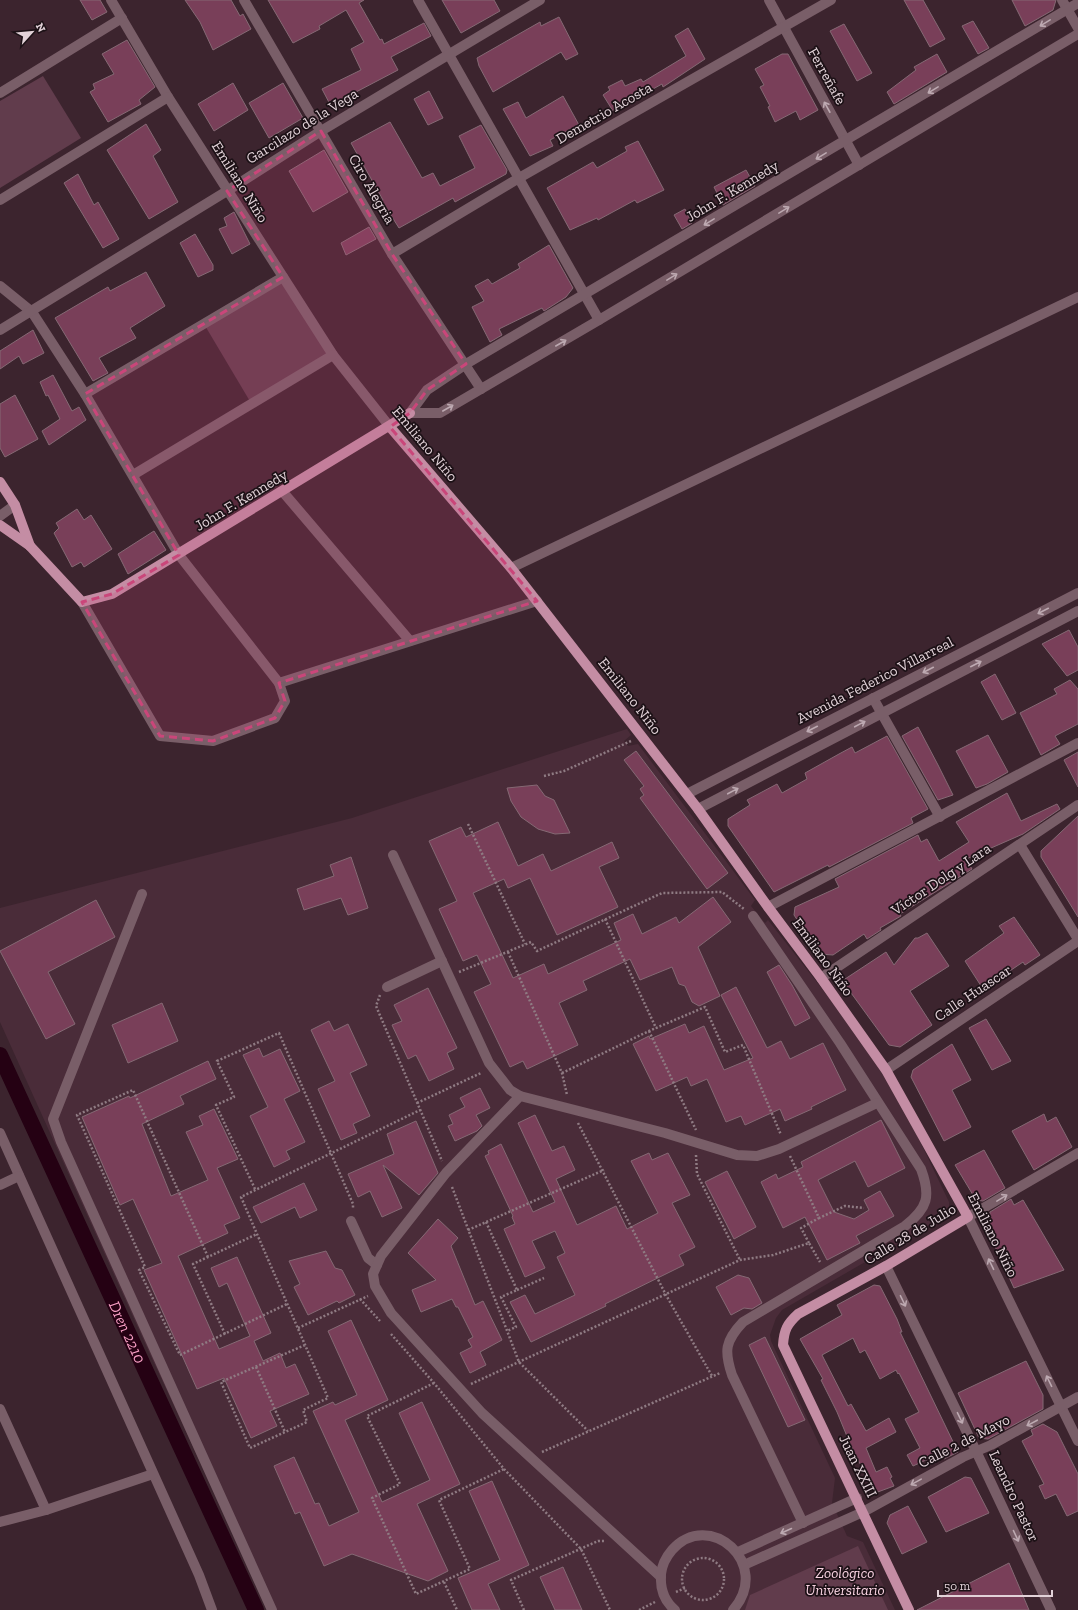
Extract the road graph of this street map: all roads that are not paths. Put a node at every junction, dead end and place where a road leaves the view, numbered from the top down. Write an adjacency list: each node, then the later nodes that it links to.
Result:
1 (111, 0): 10 (street, Emiliano Niño)
2 (244, 0): 17 (street, Ciro Alegria)
3 (418, 0): 14 (street)
4 (540, 0): 14 (street, Garcilazo de la Vega)
5 (769, 0): 11 (street, Ferreñafe)
6 (831, 0): 11 (street, Demetrio Acosta)
7 (1062, 0): 9 (street)
8 (1078, 3): 9 (street, John F. Kennedy)
9 (1068, 10): 12 (street); 18 (street, John F. Kennedy, one-way to 18)
10 (122, 18): 15 (street); 16 (street, Emiliano Niño)
11 (783, 27): 18 (street, Ferreñafe, one-way to 11); 20 (street, Demetrio Acosta)
12 (1078, 28)
13 (1078, 34): 19 (street)
14 (449, 54): 17 (street, Garcilazo de la Vega); 20 (street)
15 (0, 93)
16 (168, 97): 21 (street, Emiliano Niño); 22 (street)
17 (321, 131): 21 (street, Garcilazo de la Vega); 23 (street, Ciro Alegria)
18 (846, 141): 19 (street, Ferreñafe); 26 (street, John F. Kennedy, one-way to 26)
19 (859, 165): 29 (street, one-way to 19)
20 (519, 178): 23 (street, Demetrio Acosta); 26 (street)
21 (227, 191): 24 (street, Emiliano Niño); 28 (street, Garcilazo de la Vega)
22 (0, 200)
23 (392, 254): 32 (street, Ciro Alegria)
24 (283, 277): 31 (street, Emiliano Niño); 34 (street)
25 (0, 286): 28 (street)
26 (585, 295): 29 (street); 32 (street, John F. Kennedy)
27 (1078, 297): 45 (street)
28 (32, 312): 30 (street, Garcilazo de la Vega); 34 (street)
29 (599, 320): 33 (street, one-way to 29)
30 (0, 330)
31 (333, 355): 36 (street, Emiliano Niño); 37 (street)
32 (466, 364): 33 (street, Ciro Alegria); 35 (street, John F. Kennedy)
33 (481, 389): 35 (street, one-way to 33)
34 (85, 394): 37 (street)
35 (410, 413): 36 (main road, John F. Kennedy)
36 (390, 427): 39 (main road, John F. Kennedy); 45 (main road, Emiliano Niño)
37 (133, 475): 44 (street)
38 (0, 482): 40 (main road)
39 (283, 492): 44 (main road, John F. Kennedy); 50 (street)
40 (15, 505): 41 (street); 43 (main road)
41 (0, 516)
42 (0, 525): 43 (main road)
43 (30, 546): 48 (main road)
44 (179, 555): 48 (main road, John F. Kennedy); 51 (street)
45 (511, 568): 47 (main road, Emiliano Niño)
46 (1078, 593): 52 (street, Avenida Federico Villarreal, one-way to 52)
47 (537, 601): 50 (street); 55 (main road, Emiliano Niño)
48 (82, 602): 51 (street)
49 (1078, 611): 53 (street, one-way to 49)
50 (410, 641): 51 (street)
51 (279, 683)
52 (873, 698): 53 (street); 55 (street, Avenida Federico Villarreal, one-way to 55)
53 (882, 713): 57 (street, one-way to 53); 58 (street)
54 (1078, 743): 58 (street)
55 (687, 794): 57 (main road, Emiliano Niño)
56 (1078, 805): 59 (street, Víctor Dolg y Lara)
57 (698, 809): 62 (main road, Emiliano Niño)
58 (940, 817): 62 (street)
59 (1020, 844): 64 (street); 66 (street, Víctor Dolg y Lara)
60 (394, 855): 65 (street)
61 (142, 894): 96 (street)
62 (768, 907): 66 (main road, Emiliano Niño)
63 (753, 916): 70 (street)
64 (1078, 940): 68 (street, Calle Huascar)
65 (442, 961): 67 (street); 69 (street)
66 (822, 978): 68 (main road, Emiliano Niño)
67 (387, 987)
68 (886, 1070): 75 (main road, Emiliano Niño)
69 (520, 1096): 70 (street); 77 (street)
70 (877, 1103): 91 (street)
71 (0, 1133): 73 (street)
72 (1078, 1153): 75 (street, Calle 28 de Julio, one-way to 72)
73 (19, 1176): 74 (street); 86 (street)
74 (0, 1185)
75 (968, 1217): 78 (main road, Calle 28 de Julio); 81 (street, Emiliano Niño, one-way to 75)
76 (351, 1221): 77 (street)
77 (377, 1265): 94 (street)
78 (886, 1266): 79 (main road, Calle 28 de Julio); 85 (street, Leandro Pastor, one-way to 85)
79 (784, 1334): 87 (main road, Juan XXIII)
80 (1078, 1397): 81 (street, Calle 2 de Mayo)
81 (1061, 1406): 84 (street, Emiliano Niño); 85 (street, Calle 2 de Mayo, one-way to 85)
82 (0, 1409): 83 (street)
83 (3, 1424): 88 (street)
84 (1078, 1441)
85 (976, 1451): 89 (street, Calle 2 de Mayo, one-way to 89); 100 (street, Leandro Pastor, one-way to 100)
86 (153, 1474): 88 (street); 95 (street)
87 (857, 1498): 89 (main road, Juan XXIII); 91 (street)
88 (46, 1510): 90 (street)
89 (863, 1512): 93 (street, Calle 2 de Mayo); 99 (main road, Juan XXIII)
90 (0, 1522)
91 (803, 1523): 92 (street, one-way to 92)
92 (738, 1552): 93 (street); 94 (street)
93 (744, 1565): 98 (street)
94 (661, 1577): 97 (street)
95 (212, 1610)
96 (272, 1610)
97 (675, 1610)
98 (733, 1610)
99 (909, 1610)
100 (1051, 1610)

